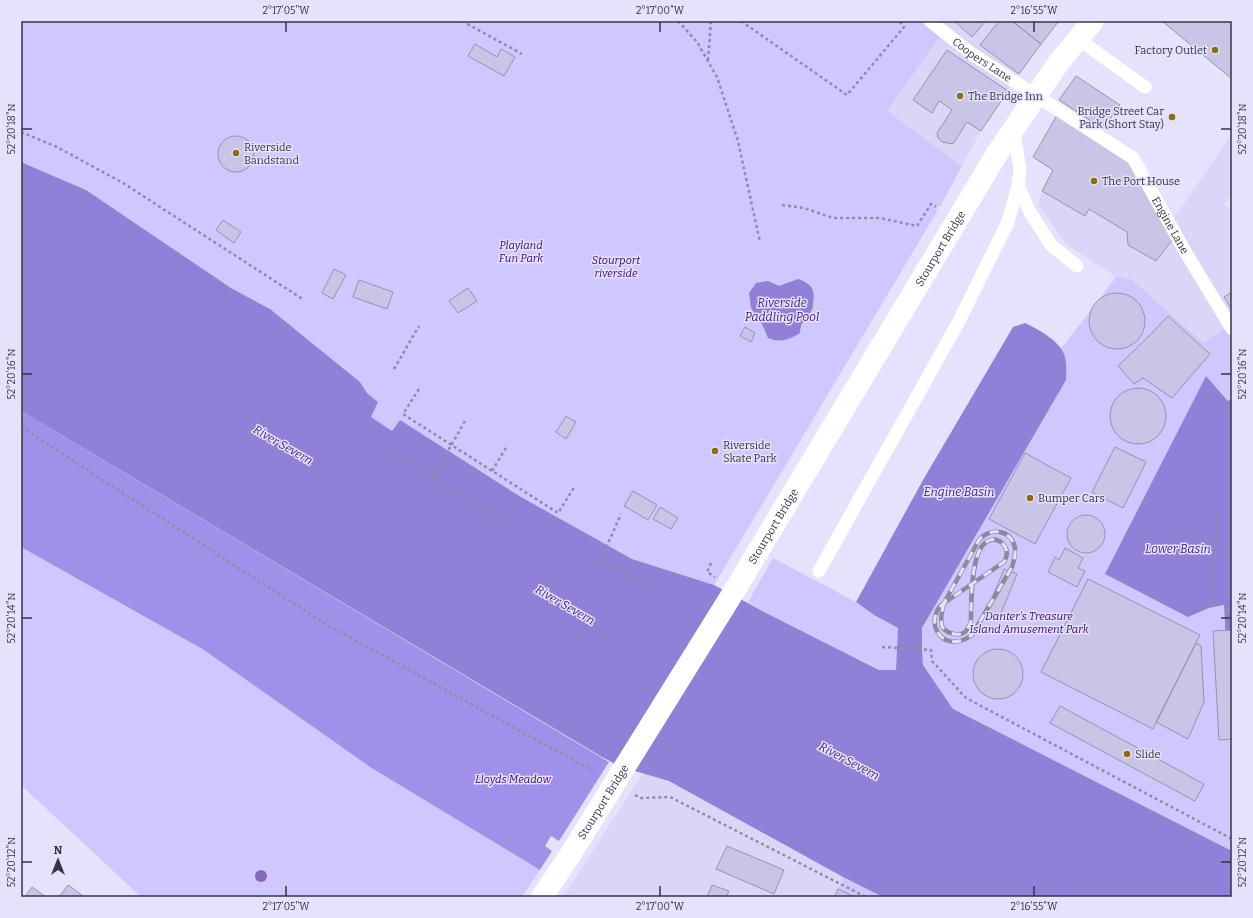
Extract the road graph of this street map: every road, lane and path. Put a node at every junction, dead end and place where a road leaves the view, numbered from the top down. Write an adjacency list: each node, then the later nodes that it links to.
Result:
1 (462, 21): 9 (path)
2 (678, 21): 10 (path)
3 (711, 21): 10 (path)
4 (740, 21): 5 (path)
5 (900, 21)
6 (930, 21): 12 (lane, Coopers Lane)
7 (1093, 21): 8 (main road, Stourport Bridge)
8 (1078, 39): 11 (lane); 12 (main road, Stourport Bridge)
9 (522, 54)
10 (708, 61): 18 (path)
11 (1145, 87)
12 (1035, 96): 13 (main road, Stourport Bridge); 22 (lane, Engine Lane)
13 (1013, 128): 15 (lane); 47 (main road, Stourport Bridge)
14 (21, 132): 20 (path)
15 (1018, 186): 19 (lane); 39 (lane)
16 (782, 205): 17 (path)
17 (930, 206)
18 (760, 242)
19 (1077, 266)
20 (304, 300)
21 (419, 326): 23 (path)
22 (1232, 329)
23 (394, 369)
24 (419, 388): 27 (path)
25 (466, 419): 27 (path)
26 (21, 427): 44 (path)
27 (452, 445): 30 (path); 31 (path)
28 (507, 446): 30 (path)
29 (395, 453): 31 (path)
30 (492, 471): 32 (path)
31 (434, 476): 35 (path)
32 (575, 486)
33 (621, 514): 37 (path)
34 (1218, 516): 42 (path)
35 (513, 526)
36 (584, 558): 37 (path)
37 (599, 564): 41 (path)
38 (711, 564): 40 (path)
39 (820, 571)
40 (707, 572)
41 (650, 583)
42 (1209, 608)
43 (882, 647): 46 (path)
44 (600, 774)
45 (634, 794): 48 (path)
46 (1232, 839)
47 (542, 897)
48 (866, 897)

